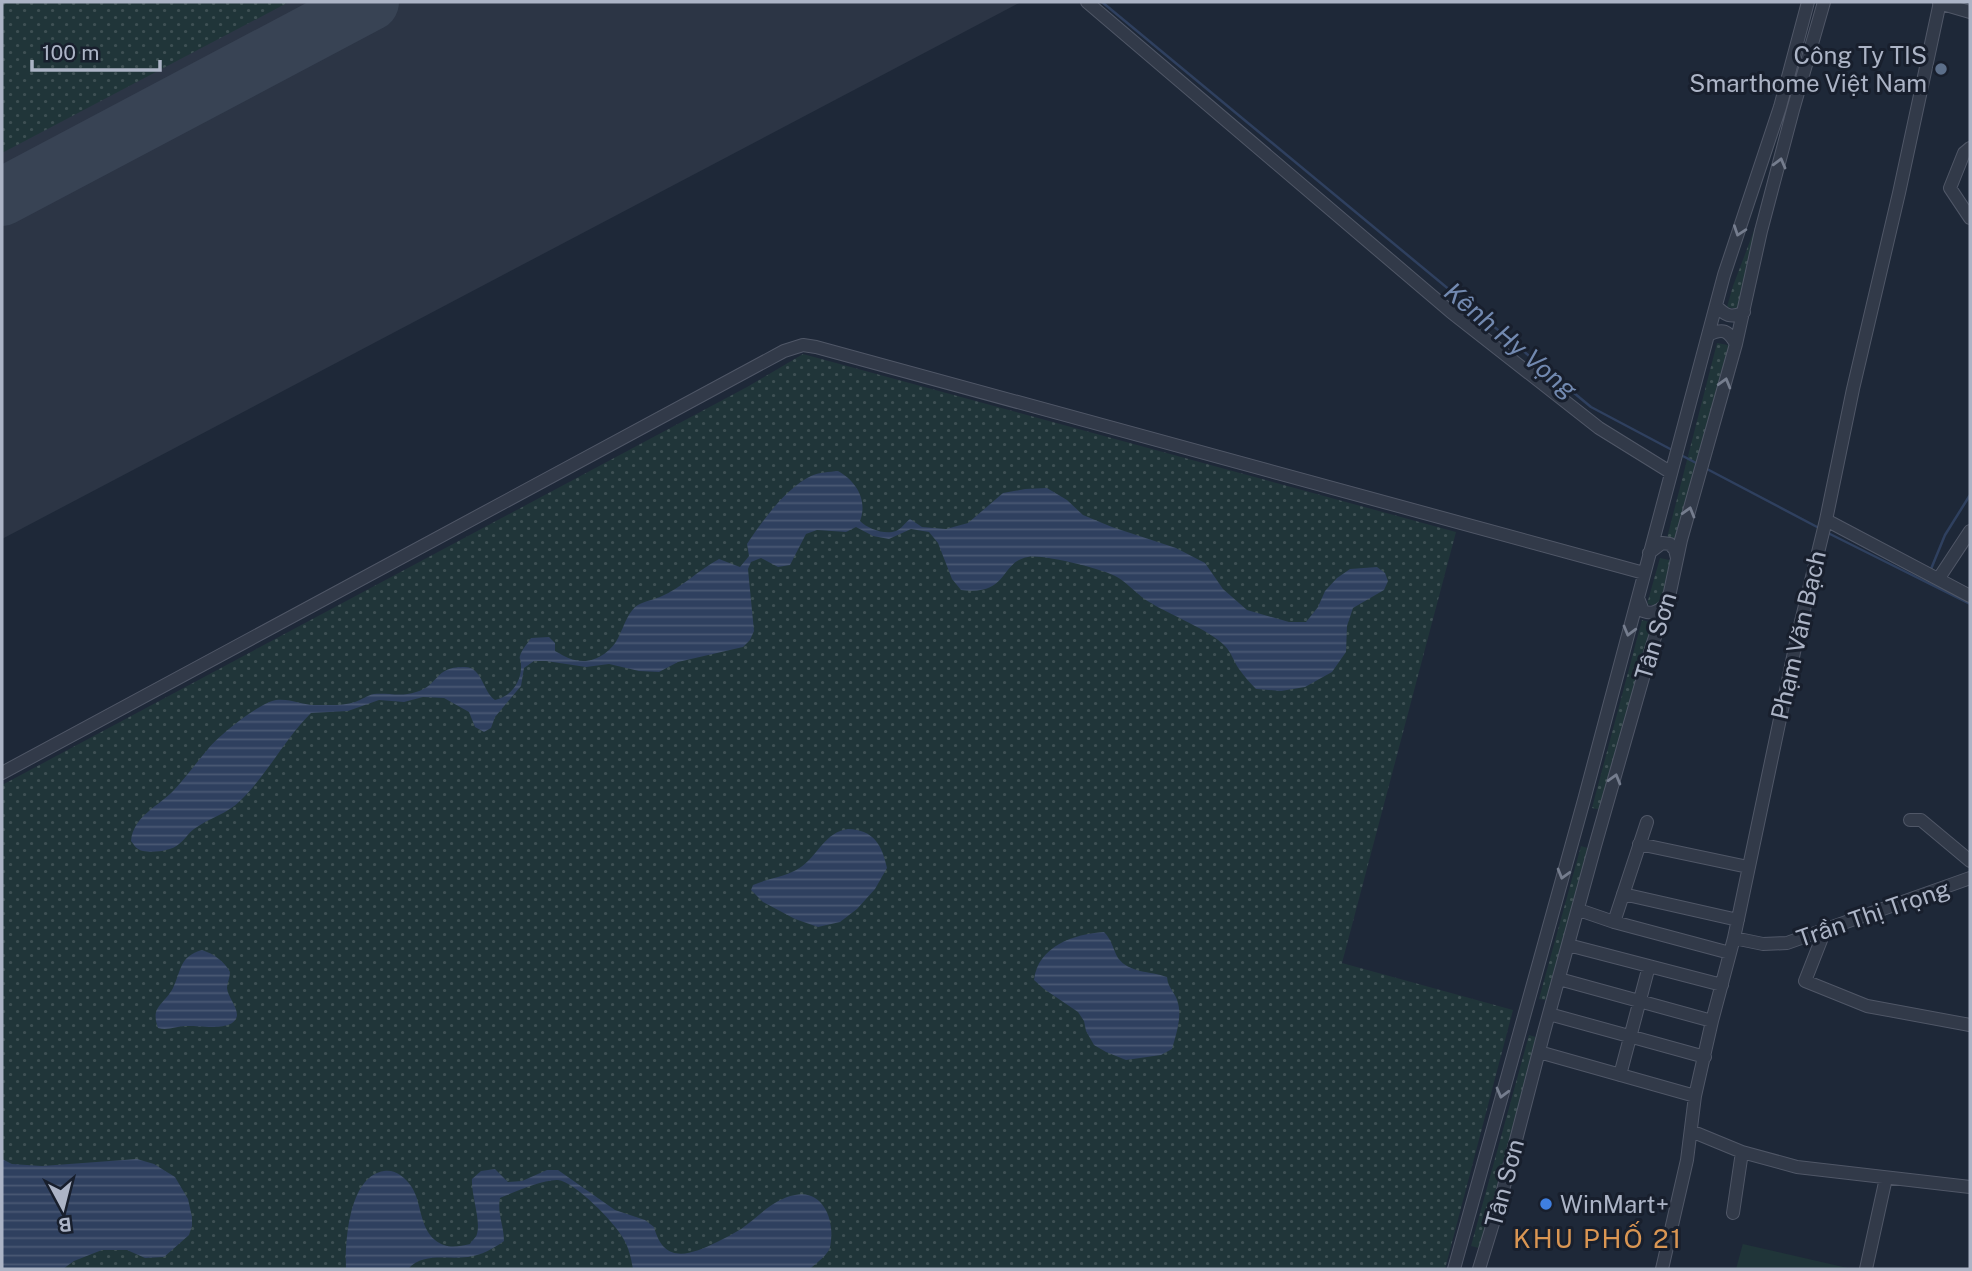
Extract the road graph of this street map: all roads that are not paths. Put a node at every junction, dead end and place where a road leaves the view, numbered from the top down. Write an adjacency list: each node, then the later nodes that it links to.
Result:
1 (1087, 2): 14 (street)
2 (1808, 2): 6 (street, Tân Sơn)
3 (1824, 2): 6 (street, Tân Sơn)
4 (1939, 2): 5 (street); 15 (street, Phạm Văn Bạch)
5 (1970, 12)
6 (1793, 85): 7 (street, Tân Sơn)
7 (1787, 109): 10 (street, Tân Sơn, one-way to 10); 11 (street, Tân Sơn, one-way to 7)
8 (1970, 148): 9 (street)
9 (1970, 218)
10 (1716, 306): 11 (street); 12 (street, Tân Sơn)
11 (1744, 312): 13 (street, Tân Sơn)
12 (1708, 335): 13 (street); 14 (street, Tân Sơn)
13 (1736, 344): 18 (street, Tân Sơn, one-way to 13)
14 (1671, 471): 17 (street, Tân Sơn)
15 (1826, 520): 20 (street); 33 (street, Phạm Văn Bạch)
16 (1970, 531): 20 (street)
17 (1649, 553): 18 (street); 19 (street, Tân Sơn)
18 (1677, 558): 23 (street, Tân Sơn)
19 (1644, 573): 22 (street, Tân Sơn); 24 (street)
20 (1936, 576): 21 (street)
21 (1970, 596)
22 (1637, 597): 23 (street); 25 (street, Tân Sơn, one-way to 25)
23 (1663, 607): 26 (street, Tân Sơn, one-way to 23)
24 (2, 773)
25 (1584, 800): 26 (street); 29 (street, Tân Sơn)
26 (1605, 813): 31 (street, Tân Sơn)
27 (1910, 820): 32 (street)
28 (1647, 822): 30 (street)
29 (1573, 838): 31 (street); 46 (street, Tân Sơn, one-way to 46)
30 (1639, 844): 33 (street); 35 (street)
31 (1595, 846): 36 (street, Tân Sơn)
32 (1970, 861)
33 (1748, 867): 37 (street, Phạm Văn Bạch)
34 (1970, 878): 39 (street, Trần Thị Trọng)
35 (1623, 894): 37 (street); 38 (street)
36 (1579, 910): 38 (street); 41 (street, Tân Sơn)
37 (1738, 920): 40 (street, Phạm Văn Bạch)
38 (1614, 922): 42 (street)
39 (1825, 930): 40 (street, Trần Thị Trọng); 52 (street)
40 (1734, 938): 42 (street, Phạm Văn Bạch)
41 (1568, 945): 43 (street); 44 (street, Tân Sơn)
42 (1730, 953): 45 (street, Phạm Văn Bạch)
43 (1649, 966): 45 (street); 48 (street)
44 (1559, 979): 47 (street, Tân Sơn); 48 (street)
45 (1722, 985): 50 (street, Phạm Văn Bạch)
46 (1529, 993): 47 (street); 51 (street, Tân Sơn)
47 (1552, 999): 49 (street, Tân Sơn)
48 (1640, 1002): 50 (street); 54 (street)
49 (1549, 1014): 53 (street, Tân Sơn); 54 (street)
50 (1712, 1021): 56 (street, Phạm Văn Bạch)
51 (1521, 1025): 53 (street); 64 (street, Tân Sơn, one-way to 64)
52 (1970, 1025)
53 (1544, 1032): 55 (street, Tân Sơn)
54 (1631, 1037): 56 (street); 57 (street)
55 (1539, 1052): 57 (street); 65 (street, Tân Sơn)
56 (1705, 1057): 58 (street, Phạm Văn Bạch)
57 (1620, 1075): 58 (street)
58 (1695, 1096): 59 (street, Phạm Văn Bạch)
59 (1691, 1131): 60 (street); 68 (street, Phạm Văn Bạch)
60 (1742, 1152): 61 (street); 63 (street)
61 (1886, 1178): 62 (street); 69 (street)
62 (1970, 1186)
63 (1733, 1213)
64 (1461, 1243): 65 (street); 66 (street, Tân Sơn)
65 (1486, 1248): 67 (street, Tân Sơn)
66 (1454, 1269)
67 (1479, 1269)
68 (1662, 1269)
69 (1866, 1269)

